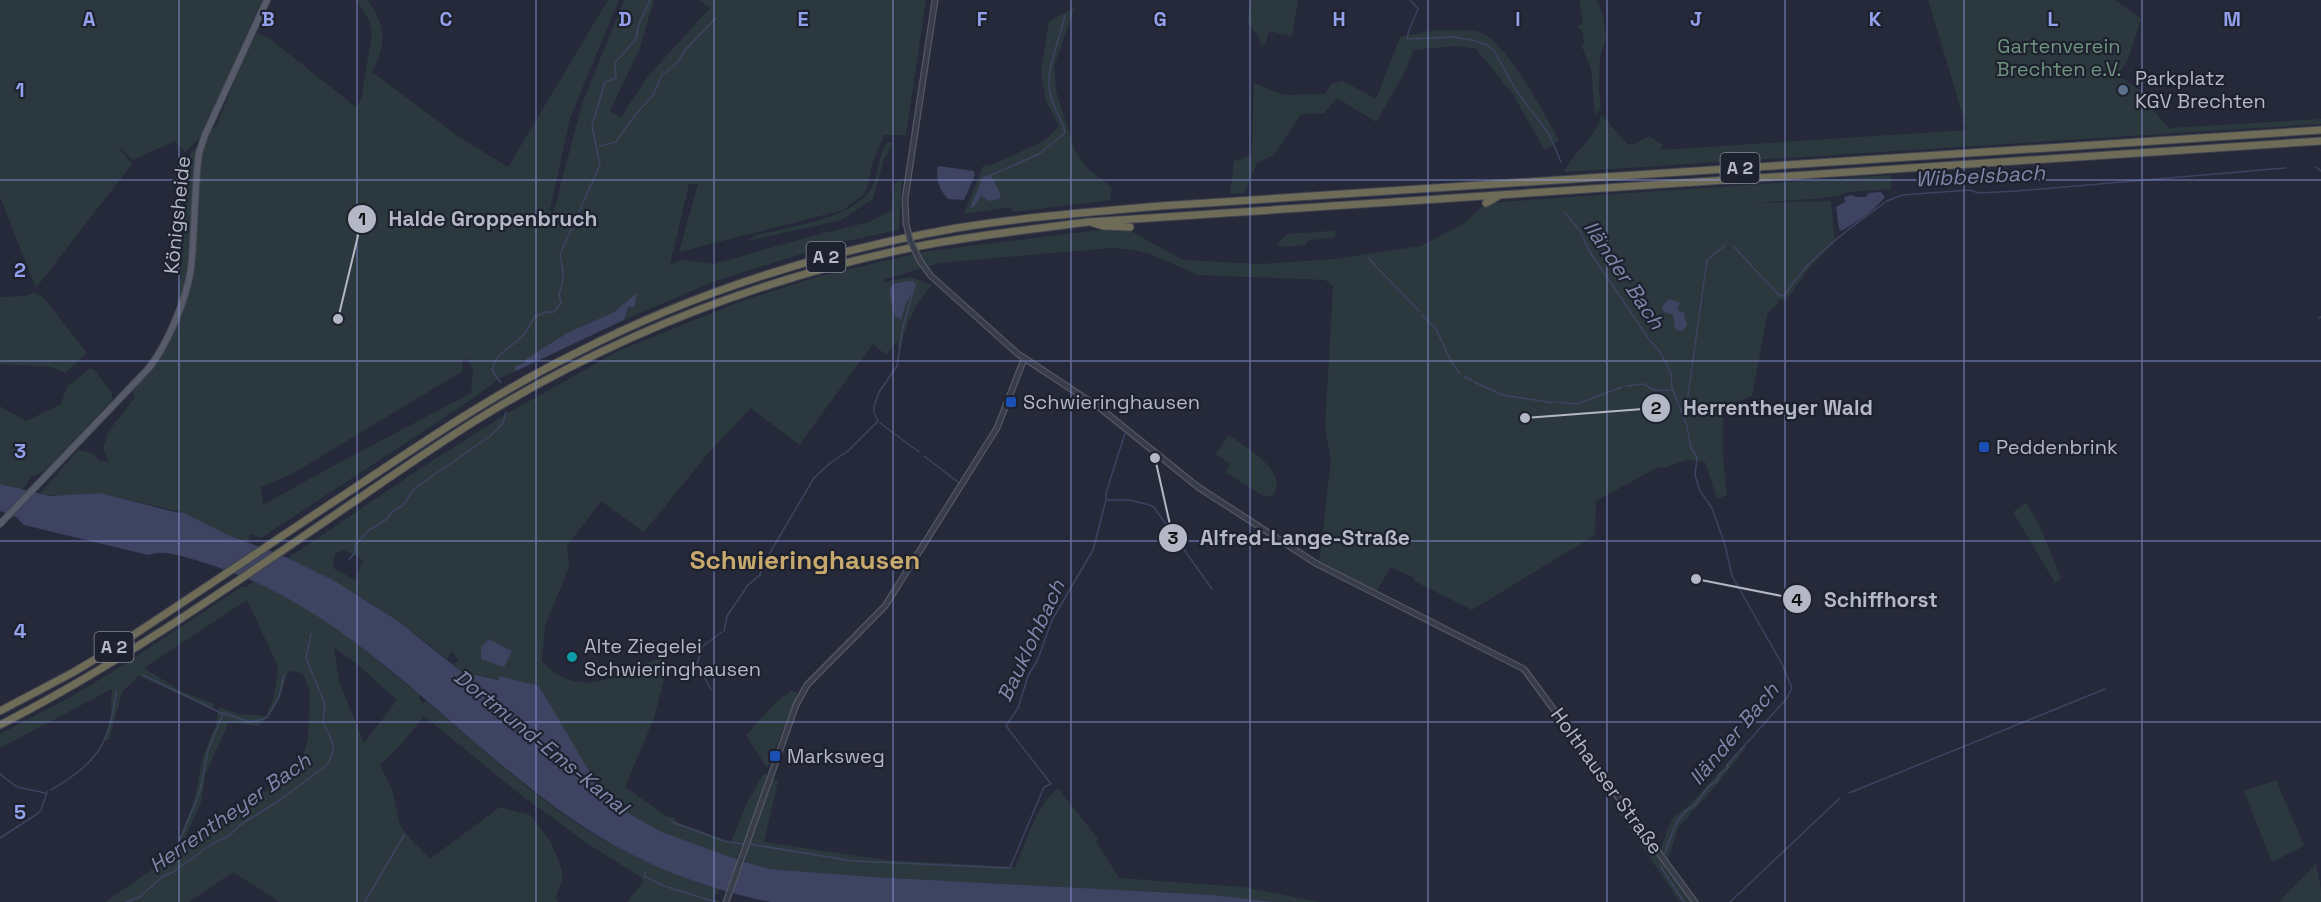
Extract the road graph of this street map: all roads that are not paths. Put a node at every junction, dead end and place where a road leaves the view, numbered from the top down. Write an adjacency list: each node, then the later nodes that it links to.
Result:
1 (267, 0): 10 (main road, Königsheide)
2 (935, 0): 9 (street, bridge)
3 (2321, 130): 11 (highway, A 2)
4 (2321, 141): 5 (highway, A 2)
5 (1504, 194): 6 (highway); 7 (highway, A 2)
6 (1486, 202)
7 (1088, 222): 8 (highway); 12 (highway, A 2)
8 (1130, 227)
9 (1024, 359): 13 (street); 14 (street, Holthauser Straße)
10 (0, 524)
11 (0, 711)
12 (0, 725)
13 (727, 899)
14 (1695, 902)

